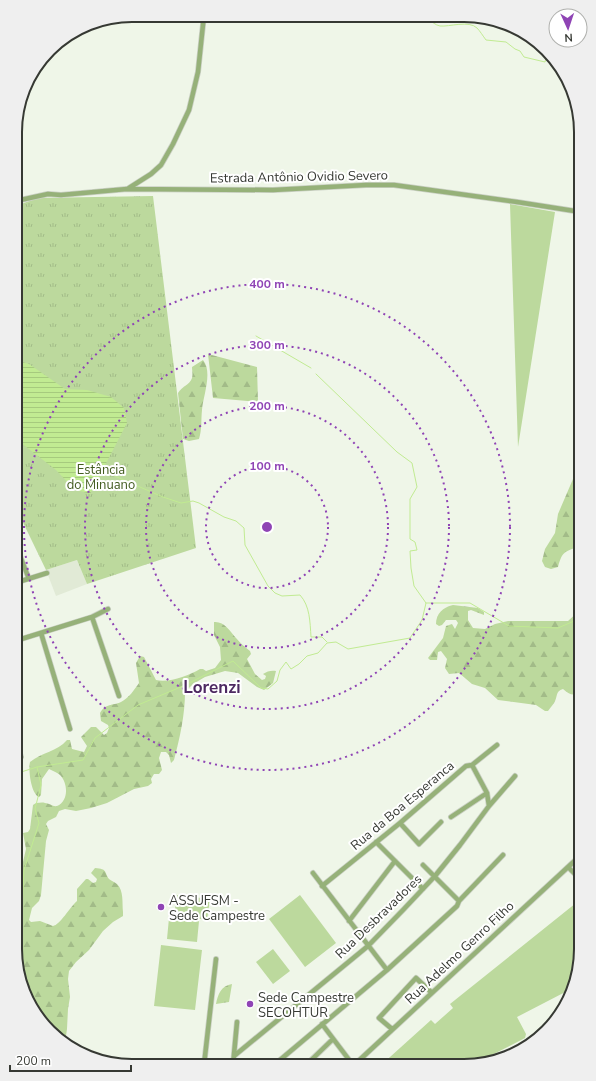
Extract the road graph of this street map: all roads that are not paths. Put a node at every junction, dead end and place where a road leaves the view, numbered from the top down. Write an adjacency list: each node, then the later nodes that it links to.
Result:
1 (203, 22): 2 (street)
2 (127, 189): 3 (street, Estrada Antônio Ovidio Severo); 4 (street, Estrada Antônio Ovidio Severo)
3 (22, 200)
4 (574, 211)
5 (22, 560): 7 (street)
6 (47, 573): 7 (street)
7 (29, 579): 8 (street)
8 (22, 581)
9 (108, 609): 10 (street)
10 (92, 617): 11 (street); 13 (street)
11 (41, 633): 12 (street); 14 (street)
12 (22, 639)
13 (119, 696)
14 (70, 729)
15 (497, 745): 16 (street, Rua da Boa Esperanca)
16 (472, 765): 18 (street); 22 (street, Rua da Boa Esperanca)
17 (515, 776): 19 (street, Rua Desbravadores)
18 (486, 793): 19 (street); 20 (street)
19 (489, 806): 31 (street, Rua Desbravadores)
20 (451, 817)
21 (441, 822): 22 (street)
22 (400, 823): 23 (street, Rua da Boa Esperanca)
23 (376, 842): 25 (street); 32 (street, Rua da Boa Esperanca)
24 (503, 855): 34 (street)
25 (395, 861): 33 (street); 35 (street)
26 (574, 861): 28 (street, Rua Adelmo Genro Filho)
27 (423, 865): 31 (street)
28 (568, 867): 30 (street); 39 (street, Rua Adelmo Genro Filho)
29 (313, 873): 32 (street)
30 (574, 873)
31 (435, 876): 33 (street, Rua Desbravadores); 34 (street)
32 (322, 886): 35 (street)
33 (423, 889): 36 (street, Rua Desbravadores)
34 (459, 902): 38 (street)
35 (349, 921): 36 (street)
36 (368, 946): 38 (street); 44 (street, Rua Desbravadores)
37 (216, 959): 45 (street)
38 (386, 970): 41 (street)
39 (431, 992): 42 (street, Rua Adelmo Genro Filho); 42 (street)
40 (237, 1022): 44 (street)
41 (322, 1024): 43 (street); 46 (street)
42 (392, 1029): 49 (street, Rua Adelmo Genro Filho)
43 (333, 1039): 47 (street); 48 (street)
44 (234, 1056)
45 (205, 1059)
46 (281, 1059)
47 (312, 1059)
48 (348, 1059)
49 (360, 1059)

